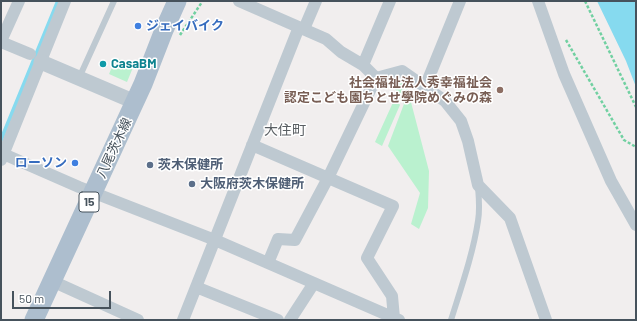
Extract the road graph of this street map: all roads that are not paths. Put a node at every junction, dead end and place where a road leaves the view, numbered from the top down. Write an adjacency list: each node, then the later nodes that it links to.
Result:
1 (19, 1): 12 (street)
2 (65, 1): 13 (street)
3 (114, 1): 15 (lane)
4 (177, 1): 17 (main road, 八尾茨木線 / 15)
5 (190, 1): 17 (main road, 八尾茨木線 / 15)
6 (239, 1): 11 (street)
7 (316, 1): 11 (street)
8 (390, 1): 14 (street)
9 (460, 1): 18 (street)
10 (538, 1): 25 (street)
11 (302, 28): 14 (street); 20 (street)
12 (1, 42): 13 (street)
13 (36, 58): 15 (street); 21 (street)
14 (363, 65): 16 (street)
15 (79, 78): 19 (street)
16 (376, 78): 18 (street); 22 (street)
17 (143, 84): 19 (main road, 八尾茨木線 / 15)
18 (425, 87): 23 (street)
19 (135, 102): 24 (main road, 八尾茨木線 / 15)
20 (252, 145): 22 (street); 26 (street)
21 (2, 156): 24 (street)
22 (328, 178): 27 (street); 31 (street)
23 (478, 185): 37 (lane); 38 (street)
24 (93, 192): 26 (street); 28 (main road, 八尾茨木線 / 15)
25 (636, 224)
26 (215, 240): 27 (street); 30 (street)
27 (268, 263): 29 (street)
28 (52, 281): 32 (main road, 八尾茨木線 / 15); 33 (street)
29 (314, 283): 31 (street); 36 (street)
30 (196, 287): 34 (street); 35 (street)
31 (396, 319)
32 (34, 320)
33 (138, 320)
34 (183, 320)
35 (278, 320)
36 (290, 320)
37 (451, 320)
38 (546, 320)

